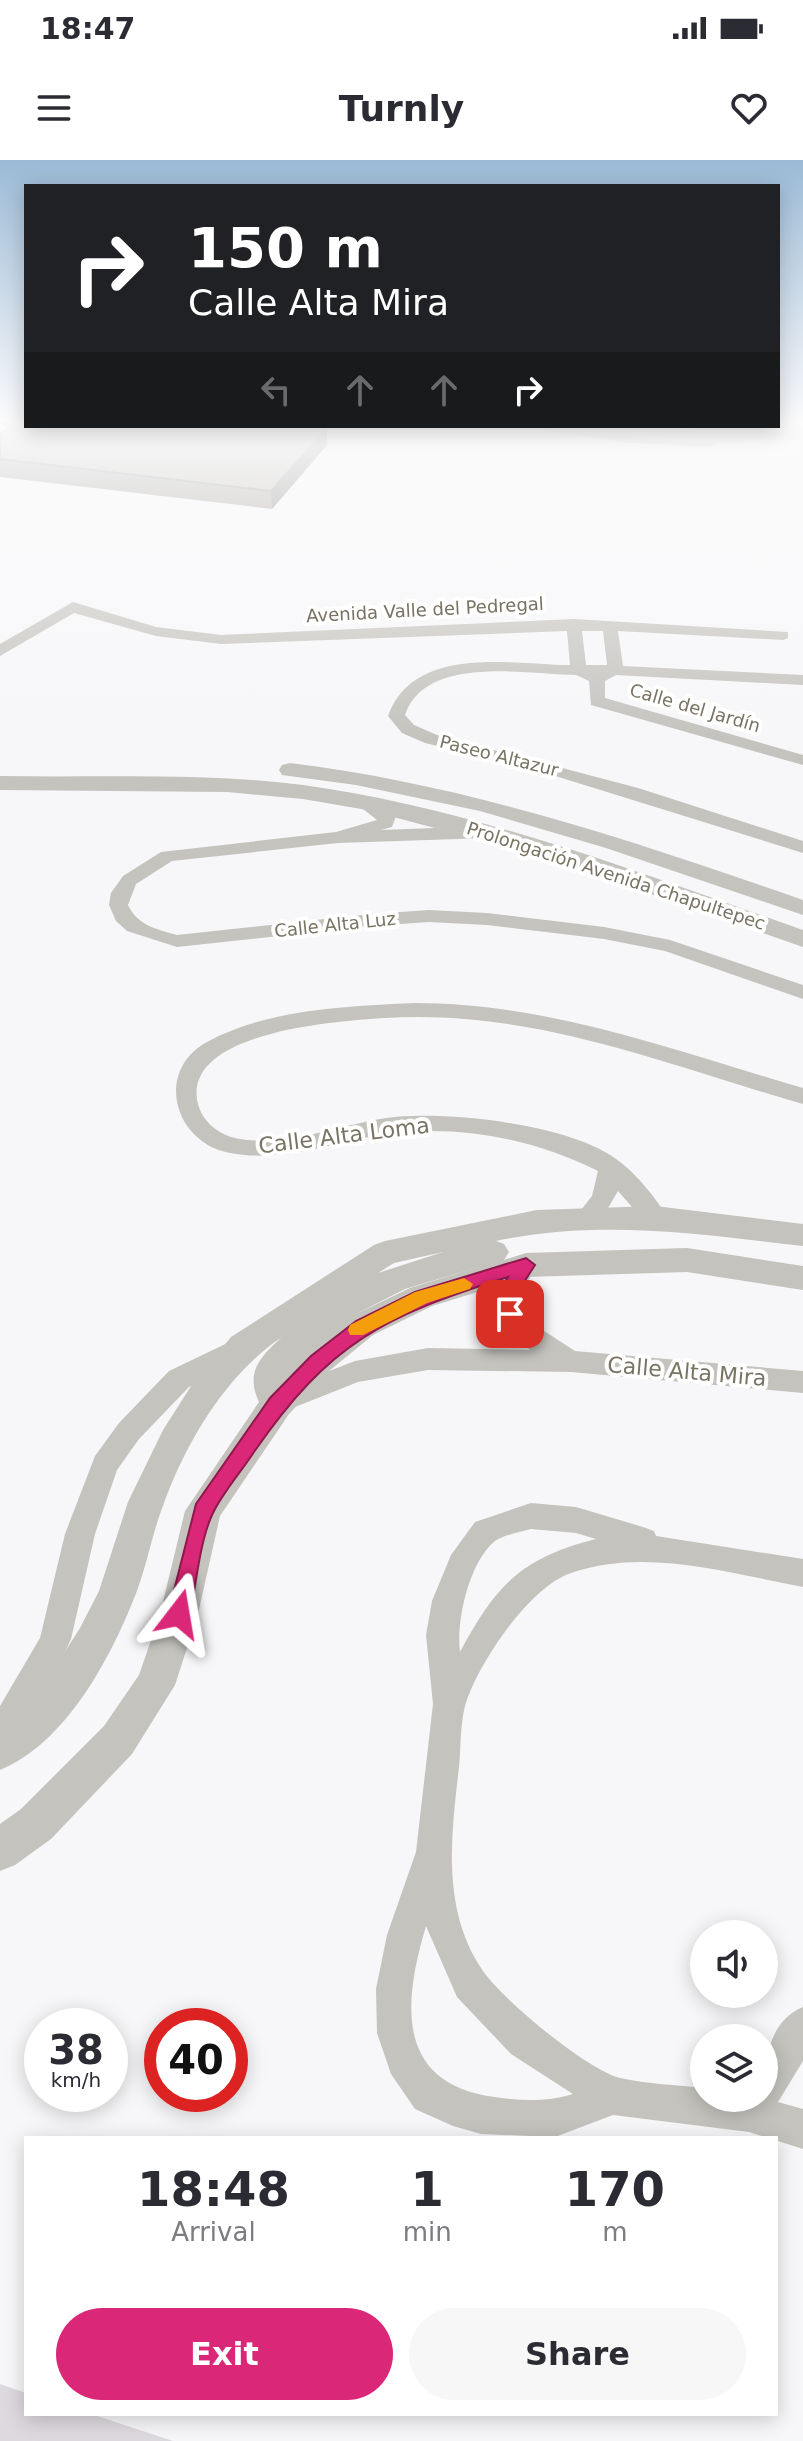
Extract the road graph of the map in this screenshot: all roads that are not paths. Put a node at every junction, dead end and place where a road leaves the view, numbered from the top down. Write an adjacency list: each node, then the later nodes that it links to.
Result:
1 (574, 624): 2 (street, Avenida Valle del Pedregal); 4 (street, Avenida Valle del Pedregal); 5 (street)
2 (610, 625): 3 (street, Avenida Valle del Pedregal); 6 (street)
3 (783, 635)
4 (0, 651)
5 (578, 669): 6 (street, Paseo Altazur); 7 (street, Calle del Jardín); 18 (street, Paseo Altazur)
6 (615, 669): 7 (street, Calle del Jardín); 8 (street, Paseo Altazur)
7 (597, 679): 9 (street, Calle del Jardín)
8 (803, 680)
9 (803, 760)
10 (0, 763): 15 (street, Prolongación Avenida Chapultepec)
11 (0, 774): 12 (street)
12 (150, 782): 13 (street, Prolongación Avenida Chapultepec); 14 (street, Prolongación Avenida Chapultepec)
13 (0, 783)
14 (362, 801): 16 (street, Prolongación Avenida Chapultepec); 17 (street, Calle Alta Luz)
15 (518, 816): 19 (street, Prolongación Avenida Chapultepec); 20 (street)
16 (489, 832): 17 (street, Calle Alta Luz); 21 (street, Prolongación Avenida Chapultepec)
17 (338, 837): 22 (street, Calle Alta Luz)
18 (803, 847)
19 (803, 908)
20 (803, 920)
21 (803, 939)
22 (803, 992)
23 (803, 1096): 24 (street, Calle Alta Loma)
24 (611, 1167): 25 (street, Calle Alta Loma); 26 (street)
25 (655, 1217): 26 (street); 27 (street); 33 (street)
26 (586, 1219): 30 (street)
27 (803, 1235)
28 (526, 1265): 29 (street); 31 (street, Calle Alta Mira); 33 (street)
29 (803, 1278)
30 (243, 1346): 37 (street); 38 (street)
31 (571, 1361): 32 (street, Calle Alta Mira); 33 (street, Calle Alta Mira)
32 (803, 1382)
33 (277, 1404): 40 (street)
34 (677, 1550): 35 (street); 36 (street); 36 (street)
35 (803, 1573)
36 (449, 1704): 39 (street)
37 (0, 1735)
38 (0, 1750)
39 (433, 1846): 43 (street); 43 (street)
40 (0, 1850)
41 (803, 2026): 42 (street)
42 (778, 2066)
43 (612, 2096): 44 (street)
44 (690, 2098)
45 (776, 2112): 46 (street)
46 (803, 2129)

